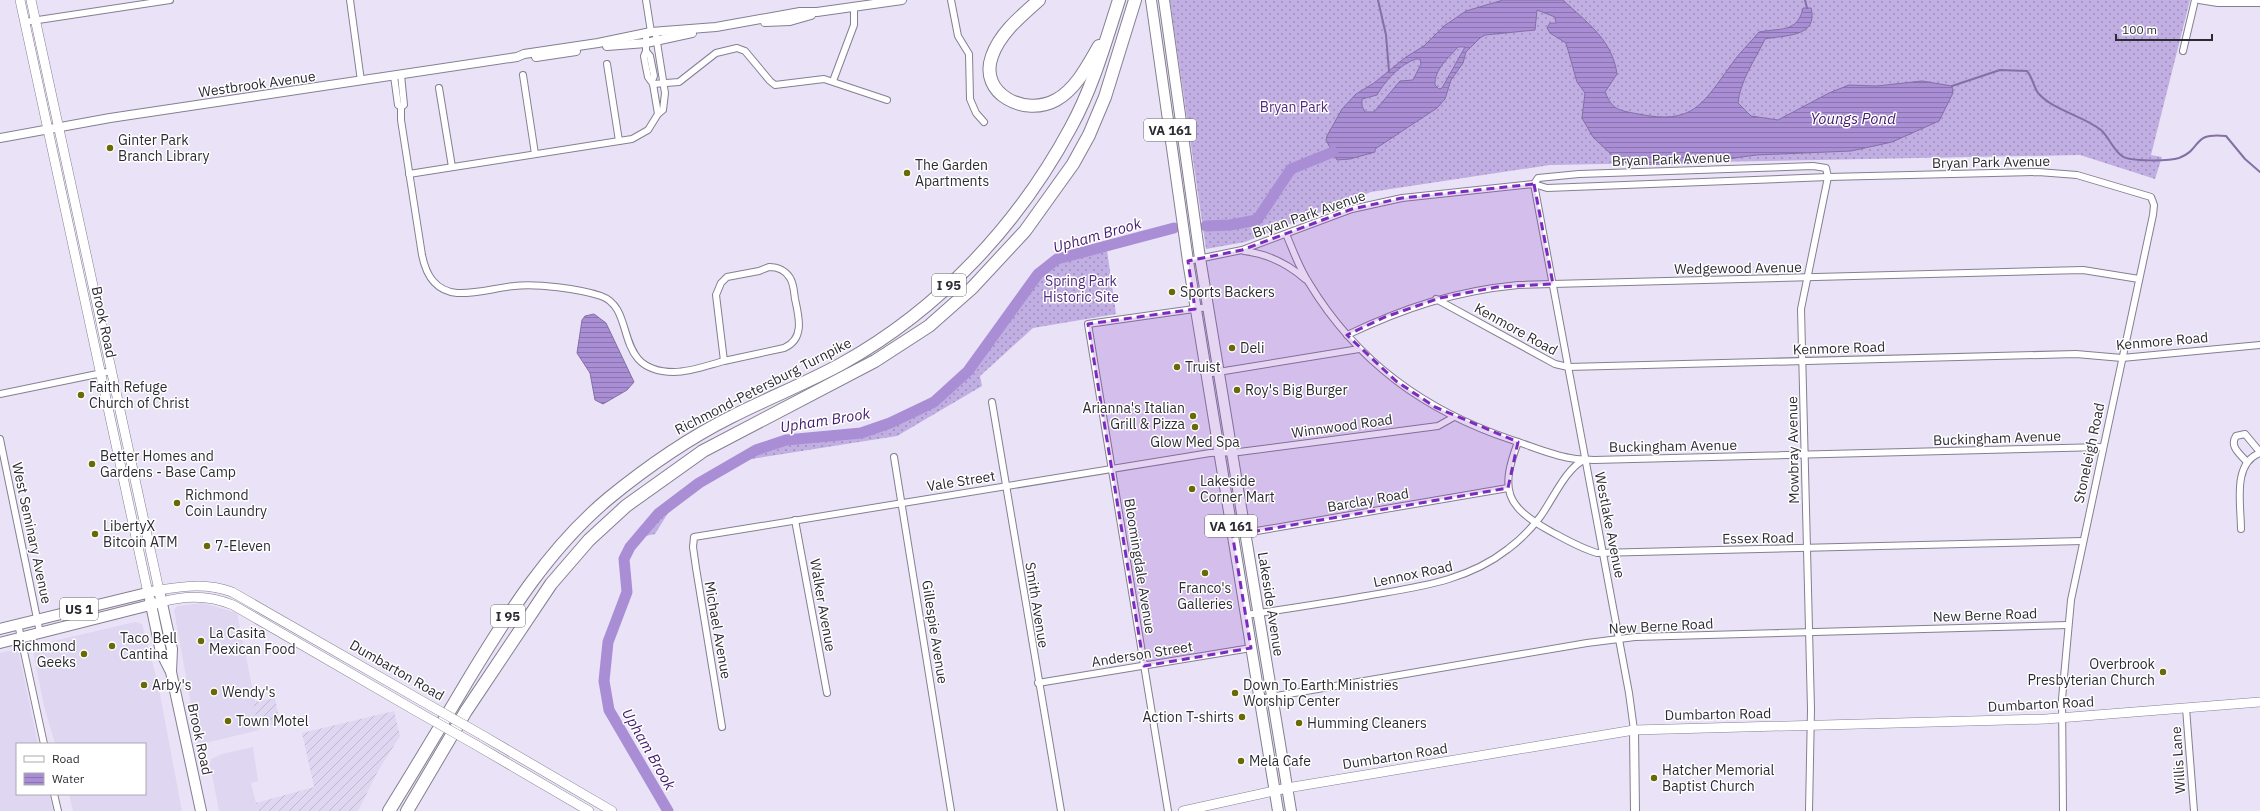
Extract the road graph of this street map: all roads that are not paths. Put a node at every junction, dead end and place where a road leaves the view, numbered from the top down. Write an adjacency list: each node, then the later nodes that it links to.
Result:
1 (20, 0): 20 (main road, Brook Road)
2 (32, 0): 19 (main road, Brook Road)
3 (170, 0): 19 (street)
4 (350, 0): 30 (street)
5 (646, 0): 22 (street)
6 (902, 0): 17 (street, Westbrook Avenue)
7 (951, 0): 37 (street)
8 (1027, 0): 18 (highway)
9 (1039, 0): 18 (highway)
10 (1135, 0): 131 (highway, I 95)
11 (1151, 0): 51 (main road, VA 161)
12 (1164, 0): 50 (main road, VA 161)
13 (2195, 0): 25 (street)
14 (2200, 0): 16 (street)
15 (1118, 3): 18 (highway); 130 (highway, Richmond-Petersburg Turnpike / I 95)
16 (2260, 3)
17 (854, 7): 21 (street, Westbrook Avenue); 31 (street)
18 (1024, 14)
19 (36, 20): 20 (street); 38 (main road, Brook Road)
20 (24, 22): 39 (main road, Brook Road)
21 (716, 27): 22 (street, Westbrook Avenue); 23 (street, Westbrook Avenue)
22 (651, 32): 23 (street); 24 (street); 26 (street, Westbrook Avenue)
23 (657, 41): 24 (street, Westbrook Avenue); 33 (street)
24 (646, 47): 26 (street, Westbrook Avenue); 32 (street)
25 (2183, 51)
26 (517, 57): 29 (street, Westbrook Avenue)
27 (607, 64): 41 (street)
28 (523, 75): 42 (street)
29 (397, 76): 30 (street, Westbrook Avenue); 44 (street)
30 (361, 81): 38 (street, Westbrook Avenue)
31 (833, 81): 33 (street); 35 (street)
32 (652, 83): 33 (street); 36 (street)
33 (664, 84): 36 (street)
34 (439, 88): 43 (street)
35 (886, 100)
36 (658, 114): 41 (street)
37 (984, 122)
38 (59, 126): 39 (street, Westbrook Avenue); 66 (main road, Brook Road)
39 (48, 128): 40 (street, Westbrook Avenue); 68 (main road, Brook Road)
40 (0, 138)
41 (619, 141): 42 (street)
42 (535, 154): 43 (street)
43 (452, 167): 44 (street)
44 (409, 174): 63 (street)
45 (1828, 177): 46 (street, Bryan Park Avenue); 46 (street, Bryan Park Avenue); 47 (street, Bryan Park Avenue); 52 (street, Mowbray Avenue)
46 (1534, 184): 48 (street, Bryan Park Avenue); 55 (street, Westlake Avenue)
47 (2151, 197): 53 (street, Stoneleigh Road)
48 (1286, 234): 49 (street, Bryan Park Avenue); 54 (street, Buckingham Avenue)
49 (1242, 250): 50 (street, Bryan Park Avenue); 54 (street, Buckingham Avenue)
50 (1200, 258): 51 (street, Bryan Park Avenue); 57 (main road, Lakeside Avenue / VA 161)
51 (1188, 261): 58 (main road, Lakeside Avenue / VA 161)
52 (1807, 279): 53 (street, Wedgewood Avenue); 55 (street, Wedgewood Avenue); 64 (street, Mowbray Avenue)
53 (2138, 279): 62 (street, Stoneleigh Road)
54 (1308, 282): 59 (street, Buckingham Avenue)
55 (1553, 284): 56 (street, Wedgewood Avenue); 65 (street, Westlake Avenue)
56 (1436, 299): 59 (street, Wedgewood Avenue); 65 (street, Kenmore Road)
57 (1208, 307): 58 (street); 67 (main road, Lakeside Avenue / VA 161)
58 (1195, 309): 69 (main road, Lakeside Avenue / VA 161); 83 (street, Bloomingdale Avenue)
59 (1347, 335): 61 (street, Buckingham Avenue)
60 (2260, 345): 62 (street, Kenmore Road)
61 (1359, 349): 67 (street); 72 (street, Buckingham Avenue)
62 (2122, 358): 64 (street, Kenmore Road); 75 (street, Stoneleigh Road)
63 (724, 361): 63 (street)
64 (1802, 361): 65 (street, Kenmore Road); 79 (street, Mowbray Avenue)
65 (1568, 368): 81 (street, Westlake Avenue)
66 (112, 371): 68 (street); 96 (main road, Brook Road)
67 (1219, 372): 69 (street); 76 (main road, Lakeside Avenue / VA 161)
68 (100, 373): 70 (street); 97 (main road, Brook Road)
69 (1206, 374): 78 (main road, Lakeside Avenue / VA 161)
70 (0, 394)
71 (992, 402): 84 (street, Smith Avenue)
72 (1454, 417): 74 (street, Buckingham Avenue); 76 (street, Winnwood Road)
73 (0, 439): 102 (street, West Seminary Avenue)
74 (1518, 442): 81 (street, Buckingham Avenue); 85 (street, Essex Road)
75 (2103, 447): 79 (street, Buckingham Avenue); 93 (street, Stoneleigh Road)
76 (1232, 452): 78 (street, Vale Street); 91 (main road, Lakeside Avenue / VA 161)
77 (2260, 452): 82 (street); 82 (street)
78 (1219, 453): 83 (street, Vale Street); 90 (main road, Lakeside Avenue / VA 161)
79 (1804, 455): 81 (street, Buckingham Avenue); 94 (street, Mowbray Avenue)
80 (894, 457): 86 (street, Gillespie Avenue)
81 (1586, 459): 88 (street, Lennox Road); 95 (street, Westlake Avenue)
82 (2246, 461): 89 (street)
83 (1112, 470): 84 (street, Vale Street); 112 (street, Bloomingdale Avenue)
84 (1006, 486): 86 (street, Vale Street); 114 (street, Smith Avenue)
85 (1508, 488): 88 (street, Essex Road); 91 (street, Barclay Road)
86 (902, 503): 87 (street, Vale Street); 134 (street, Gillespie Avenue)
87 (795, 520): 92 (street, Vale Street); 115 (street, Walker Avenue)
88 (1535, 522): 95 (street, Essex Road); 100 (street, Lennox Road)
89 (2241, 529)
90 (1232, 532): 91 (street, Barclay Road); 101 (main road, Lakeside Avenue / VA 161)
91 (1245, 533): 100 (main road, Lakeside Avenue / VA 161)
92 (694, 537): 122 (street, Michael Avenue)
93 (2083, 541): 94 (street, Essex Road); 104 (street, Stoneleigh Road)
94 (1807, 549): 95 (street, Essex Road); 107 (street, Mowbray Avenue)
95 (1603, 554): 109 (street, Westlake Avenue)
96 (159, 590): 97 (main road, US 1); 98 (main road, Brook Road); 133 (main road, Dumbarton Road, bridge)
97 (148, 593): 99 (main road, Brook Road); 102 (main road, US 1)
98 (162, 602): 99 (main road); 113 (main road, Brook Road); 132 (main road, Dumbarton Road, bridge)
99 (151, 605): 106 (main road, US 1); 113 (main road, Brook Road)
100 (1258, 613): 101 (street, Lennox Road); 116 (main road, Lakeside Avenue / VA 161)
101 (1246, 615): 111 (main road, Lakeside Avenue / VA 161)
102 (37, 620): 103 (main road, US 1); 106 (street, West Seminary Avenue)
103 (18, 624): 105 (main road, US 1); 108 (street)
104 (2068, 625): 107 (street, New Berne Road); 120 (street, Stoneleigh Road)
105 (0, 629)
106 (40, 632): 108 (main road, US 1)
107 (1809, 632): 109 (street, New Berne Road); 121 (street, Mowbray Avenue)
108 (22, 637): 110 (main road, US 1); 124 (street)
109 (1619, 639): 116 (street, New Berne Road); 123 (street, Westlake Avenue)
110 (0, 643)
111 (1251, 648): 112 (street, Anderson Street); 117 (main road, Lakeside Avenue / VA 161)
112 (1144, 666): 114 (street, Anderson Street); 136 (street, Bloomingdale Avenue)
113 (171, 672): 129 (main road, Brook Road)
114 (1038, 683): 135 (street, Smith Avenue)
115 (827, 694)
116 (1272, 697): 117 (street, New Berne Road); 125 (main road, Lakeside Avenue / VA 161)
117 (1259, 699): 126 (main road, Lakeside Avenue / VA 161)
118 (2260, 702): 119 (main road, Dumbarton Road)
119 (2186, 708): 120 (main road, Dumbarton Road); 143 (street, Willis Lane)
120 (2063, 718): 121 (main road, Dumbarton Road); 142 (street, Stoneleigh Road)
121 (1811, 726): 123 (main road, Dumbarton Road); 141 (street, Mowbray Avenue)
122 (722, 727)
123 (1634, 730): 125 (main road, Dumbarton Road); 140 (street)
124 (44, 743)
125 (1287, 788): 126 (main road, Dumbarton Road); 139 (main road, Lakeside Avenue / VA 161)
126 (1275, 791): 137 (main road, Dumbarton Road); 138 (main road, Lakeside Avenue / VA 161)
127 (54, 795): 128 (street)
128 (58, 811)
129 (201, 811)
130 (389, 811)
131 (407, 811)
132 (589, 811)
133 (612, 811)
134 (951, 811)
135 (1061, 811)
136 (1168, 811)
137 (1183, 811)
138 (1278, 811)
139 (1291, 811)
140 (1635, 811)
141 (1809, 811)
142 (2064, 811)
143 (2194, 811)

